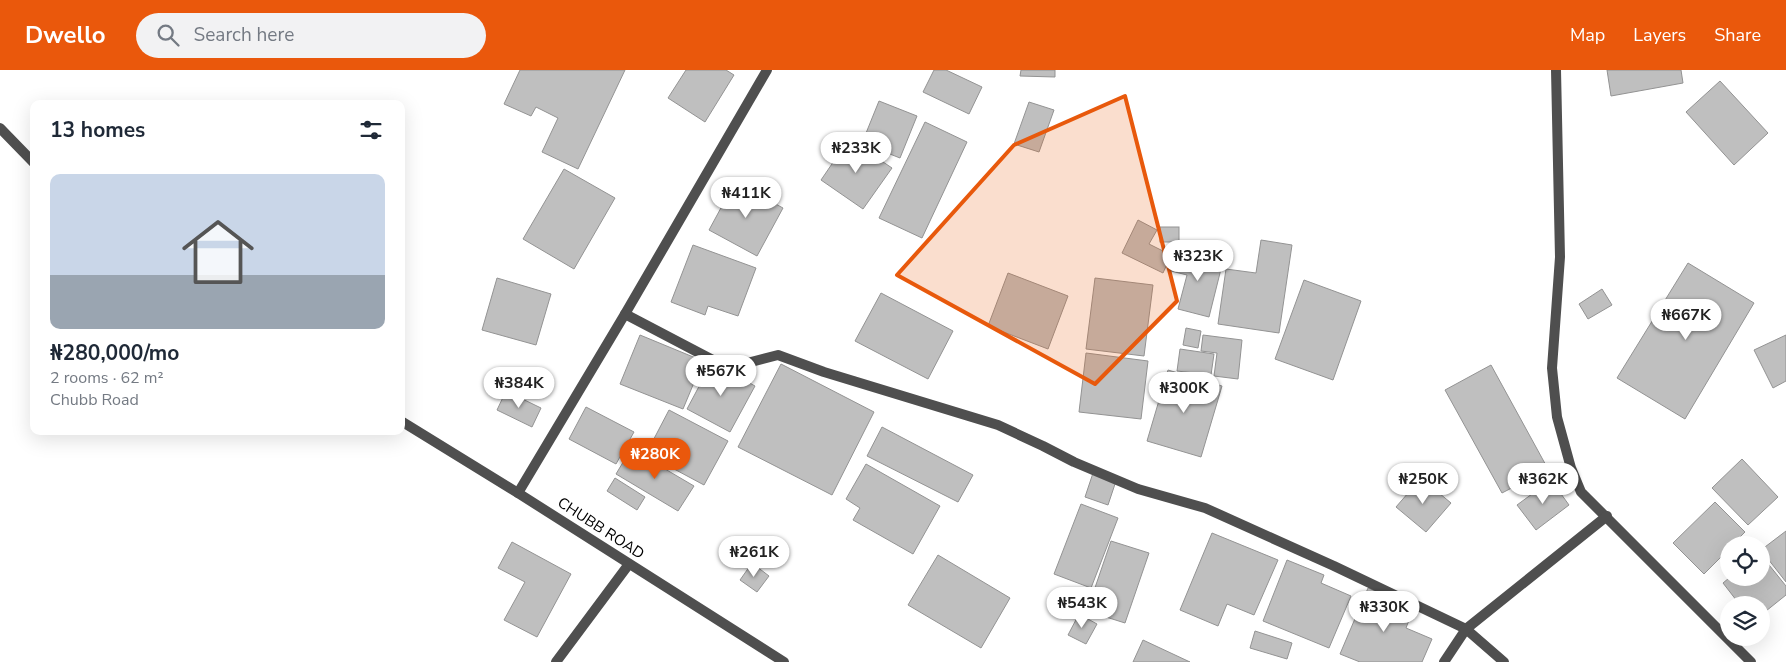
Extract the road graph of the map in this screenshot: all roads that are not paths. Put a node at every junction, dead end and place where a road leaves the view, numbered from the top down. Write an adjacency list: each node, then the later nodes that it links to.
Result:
1 (767, 70): 5 (street)
2 (1556, 70): 8 (street)
3 (0, 128): 4 (street)
4 (30, 159)
5 (626, 314): 7 (street); 10 (street)
6 (405, 424): 7 (street, CHUBB ROAD)
7 (518, 492): 9 (street, CHUBB ROAD)
8 (1607, 516): 10 (street); 15 (street)
9 (629, 564): 11 (street); 12 (street, CHUBB ROAD)
10 (1466, 629): 13 (street); 14 (street)
11 (556, 662)
12 (784, 662)
13 (1444, 662)
14 (1504, 662)
15 (1751, 662)

